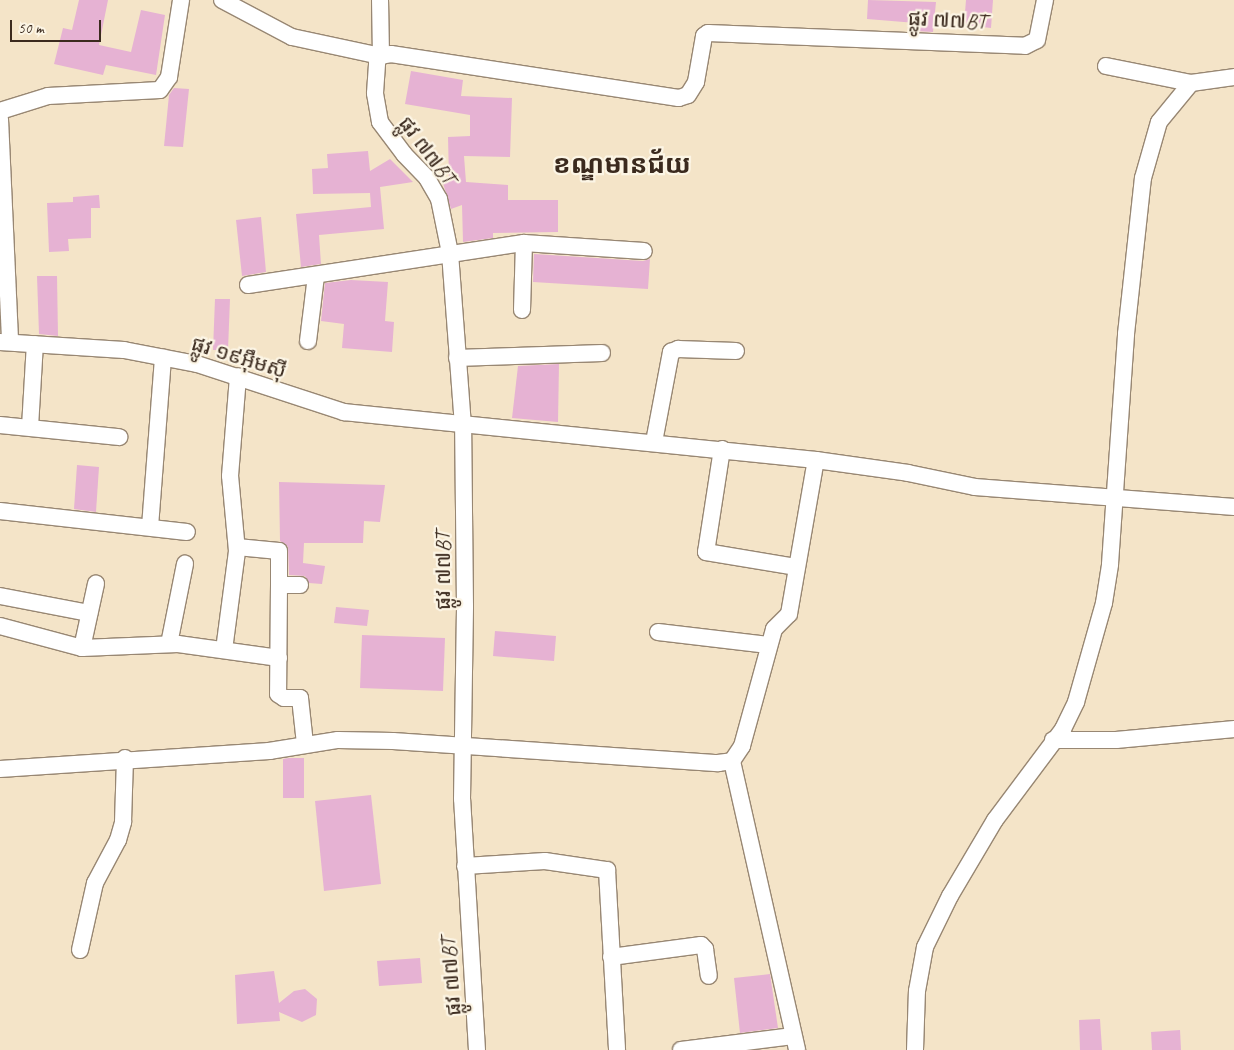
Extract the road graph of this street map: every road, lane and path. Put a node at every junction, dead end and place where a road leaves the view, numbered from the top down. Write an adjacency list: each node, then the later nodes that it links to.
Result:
1 (181, 0): 10 (street)
2 (222, 0): 5 (street)
3 (380, 0): 6 (street)
4 (1045, 0): 6 (street, ផ្លូវ ៧៧BT)
5 (244, 6): 6 (street)
6 (381, 56): 14 (street, ផ្លូវ ៧៧BT)
7 (1106, 66): 9 (street)
8 (1234, 77): 9 (street)
9 (1191, 83): 34 (street)
10 (0, 111)
11 (0, 120): 15 (street)
12 (524, 243): 13 (street); 14 (street); 18 (street)
13 (644, 251)
14 (450, 253): 16 (street); 25 (street, ផ្លូវ ៧៧BT)
15 (3, 257): 20 (street)
16 (316, 276): 17 (street); 19 (street)
17 (248, 285)
18 (522, 310)
19 (308, 341)
20 (5, 342): 21 (street, ផ្លូវ ១៩អ៊ឹមស៊ី)
21 (35, 344): 24 (street, ផ្លូវ ១៩អ៊ឹមស៊ី); 29 (street)
22 (736, 351): 31 (street)
23 (602, 353): 25 (street)
24 (163, 357): 26 (street, ផ្លូវ ១៩អ៊ឹមស៊ី); 37 (street)
25 (457, 358): 28 (street, ផ្លូវ ៧៧BT)
26 (238, 376): 28 (street, ផ្លូវ ១៩អ៊ឹមស៊ី); 39 (street)
27 (0, 425): 29 (street)
28 (463, 426): 31 (street, ផ្លូវ ១៩អ៊ឹមស៊ី); 57 (street, ផ្លូវ ៧៧BT)
29 (30, 427): 30 (street)
30 (119, 437)
31 (654, 442): 32 (street, ផ្លូវ ១៩អ៊ឹមស៊ី)
32 (722, 449): 33 (street, ផ្លូវ ១៩អ៊ឹមស៊ី); 41 (street)
33 (816, 460): 34 (street, ផ្លូវ ១៩អ៊ឹមស៊ី); 41 (street)
34 (1116, 498): 35 (street, ផ្លូវ ១៩អ៊ឹមស៊ី); 55 (street)
35 (1234, 507)
36 (0, 511): 37 (street)
37 (150, 527): 38 (street)
38 (187, 532)
39 (237, 547): 43 (street); 52 (street)
40 (185, 564): 49 (street)
41 (798, 567): 50 (street)
42 (96, 584): 46 (street)
43 (279, 585): 44 (street); 53 (street)
44 (300, 585)
45 (0, 596): 46 (street)
46 (89, 614): 51 (street)
47 (0, 626): 51 (street)
48 (658, 632): 50 (street)
49 (169, 644): 51 (street); 52 (street)
50 (768, 645): 59 (street)
51 (82, 648)
52 (224, 650): 53 (street)
53 (279, 658): 56 (street)
54 (1234, 729): 55 (street)
55 (1053, 740): 69 (street)
56 (305, 744): 57 (street); 58 (street)
57 (462, 745): 59 (street); 61 (street, ផ្លូវ ៧៧BT)
58 (125, 758): 60 (street); 62 (street)
59 (732, 761): 65 (street)
60 (0, 769)
61 (465, 866): 63 (street); 66 (street, ផ្លូវ ៧៧BT)
62 (80, 950)
63 (611, 957): 64 (street); 67 (street)
64 (709, 976)
65 (795, 1043): 68 (street)
66 (477, 1050)
67 (617, 1050)
68 (681, 1050)
69 (915, 1050)

